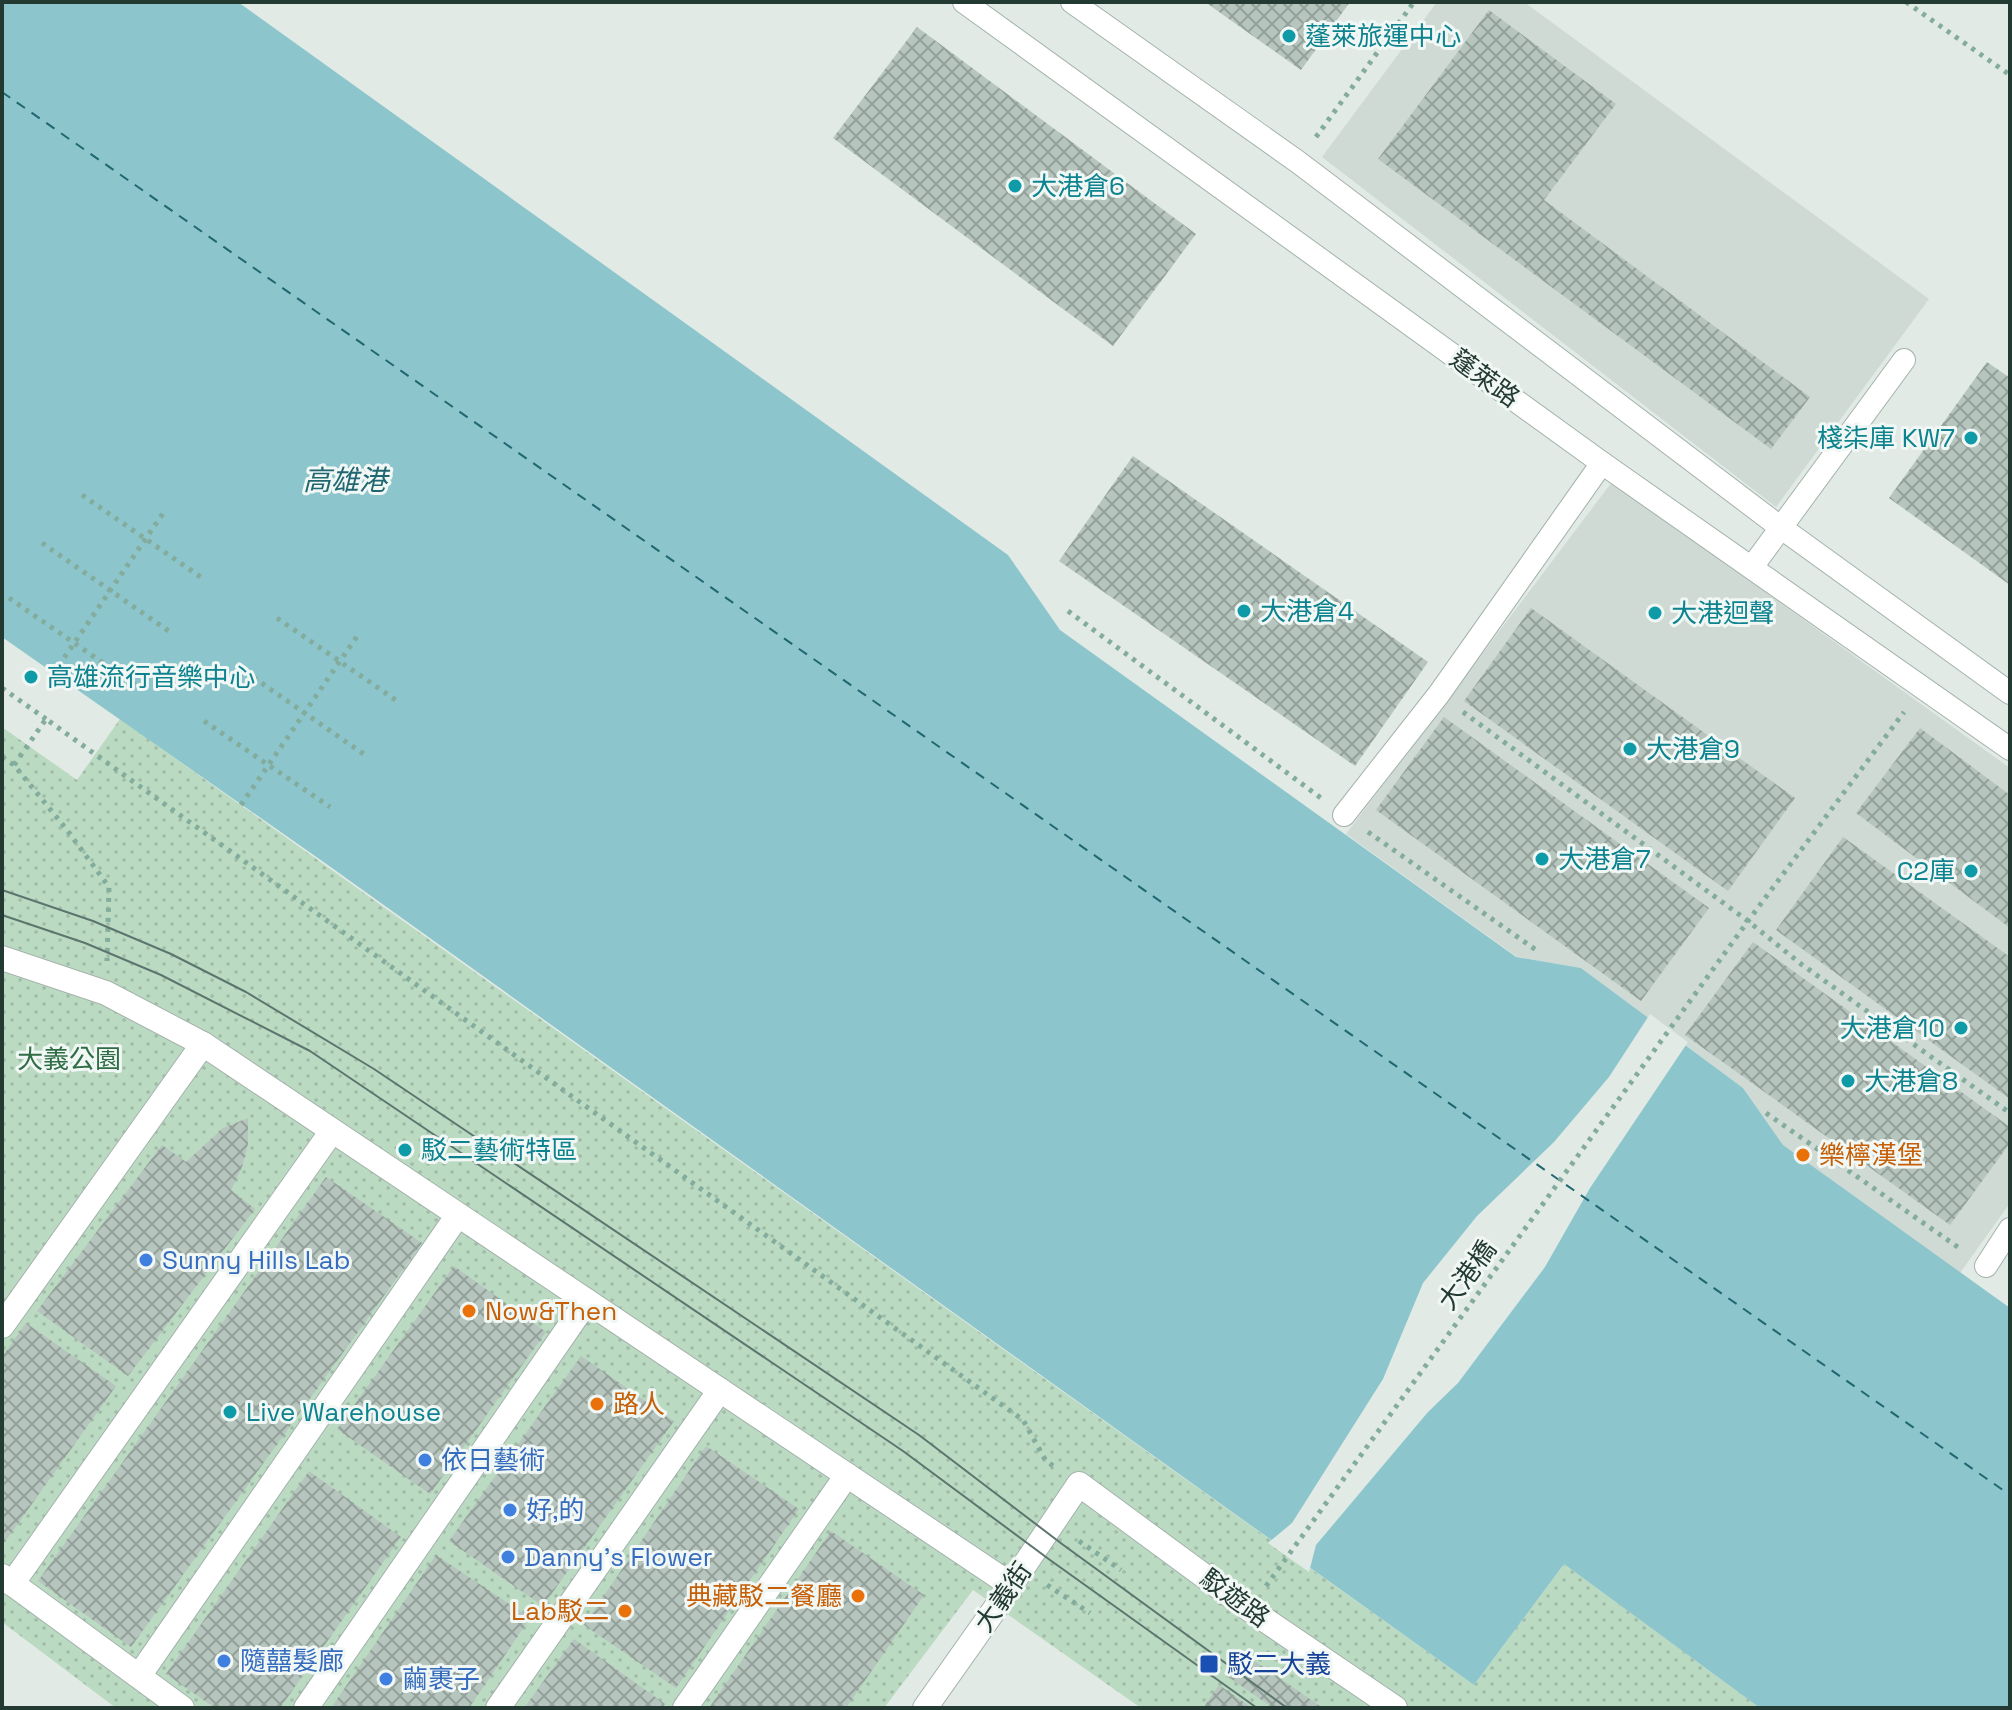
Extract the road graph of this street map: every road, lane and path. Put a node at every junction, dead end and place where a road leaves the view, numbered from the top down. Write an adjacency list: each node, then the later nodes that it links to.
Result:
1 (964, 2): 8 (lane, 蓬萊路)
2 (1072, 2): 6 (lane)
3 (1414, 2): 6 (path)
4 (1906, 2): 5 (path)
5 (2010, 75)
6 (1298, 162): 11 (lane)
7 (1904, 360): 11 (lane)
8 (1602, 463): 14 (lane, 蓬萊路); 30 (lane)
9 (82, 495): 12 (path)
10 (166, 509): 12 (path)
11 (1780, 527): 14 (lane); 29 (lane)
12 (145, 539): 15 (path); 16 (path)
13 (42, 543): 16 (path)
14 (1752, 567): 27 (lane, 蓬萊路)
15 (205, 580)
16 (111, 591): 20 (path); 22 (path)
17 (9, 598): 22 (path)
18 (1068, 611): 42 (path)
19 (277, 618): 23 (path)
20 (170, 632)
21 (360, 632): 23 (path)
22 (74, 643): 25 (path); 26 (path)
23 (340, 662): 31 (path); 32 (path)
24 (237, 666): 32 (path)
25 (53, 674)
26 (135, 685)
27 (1923, 686): 35 (lane, 蓬萊路); 43 (path, 大港橋)
28 (2, 688): 33 (path)
29 (2010, 693)
30 (1439, 694): 42 (lane); 43 (path)
31 (400, 703)
32 (305, 714): 36 (path); 39 (path)
33 (46, 719): 38 (path); 58 (path)
34 (204, 721): 39 (path)
35 (2010, 749)
36 (365, 755)
37 (2, 757): 38 (path)
38 (14, 765): 46 (path)
39 (269, 766): 40 (path); 41 (path)
40 (241, 805)
41 (330, 807)
42 (1344, 815): 44 (path)
43 (1748, 921): 49 (path); 64 (path, 大港橋)
44 (1539, 952)
45 (2, 958): 46 (street)
46 (106, 993): 47 (street)
47 (203, 1044): 50 (street); 55 (street)
48 (1766, 1113): 53 (path)
49 (2010, 1113)
50 (332, 1131): 51 (street); 62 (street)
51 (458, 1215): 54 (street); 66 (street)
52 (2010, 1229): 53 (lane)
53 (1986, 1266)
54 (587, 1301): 56 (street); 68 (street)
55 (2, 1326)
56 (720, 1390): 57 (street); 69 (street)
57 (847, 1475): 63 (street); 70 (street)
58 (1079, 1484): 63 (street, 大義街); 72 (street, 駁遊路)
59 (1069, 1533): 60 (path)
60 (1121, 1570)
61 (1038, 1578): 65 (path)
62 (7, 1580): 66 (street)
63 (1011, 1585): 71 (street, 大義街)
64 (1267, 1585)
65 (1090, 1613)
66 (139, 1676): 67 (street)
67 (182, 1708)
68 (306, 1708)
69 (498, 1708)
70 (685, 1708)
71 (925, 1708)
72 (1395, 1708)

